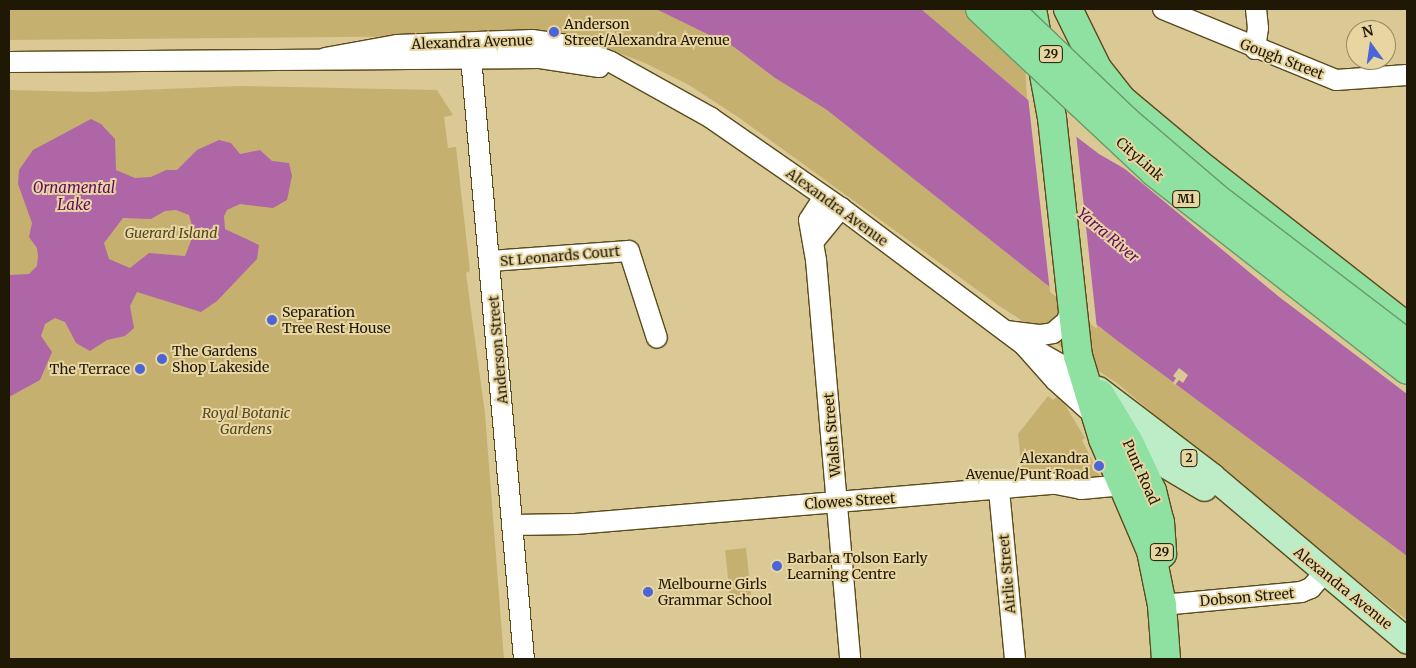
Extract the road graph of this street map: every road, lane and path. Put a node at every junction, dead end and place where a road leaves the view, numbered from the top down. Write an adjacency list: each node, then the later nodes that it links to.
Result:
1 (980, 9): 21 (highway, CityLink / M1, bridge)
2 (1009, 9): 19 (highway, M1, bridge)
3 (1032, 9): 12 (highway, Punt Road / 29)
4 (1050, 9): 12 (highway, Punt Road / 29)
5 (1068, 9): 16 (highway)
6 (1163, 9): 8 (street, Gough Street)
7 (1256, 9): 8 (street)
8 (1255, 49): 11 (street, Gough Street)
9 (470, 50): 10 (street, Alexandra Avenue / 2); 13 (street, Alexandra Avenue / 2); 14 (street, Anderson Street)
10 (9, 62)
11 (1407, 74)
12 (1051, 105): 15 (highway, Punt Road / 29)
13 (833, 202): 17 (street, Alexandra Avenue / 2); 27 (street, Walsh Street)
14 (490, 261): 18 (street, St Leonards Court); 28 (street, Anderson Street)
15 (1073, 324): 17 (street); 22 (highway, Punt Road / 29)
16 (1407, 327)
17 (1004, 330): 20 (street, Alexandra Avenue / 2)
18 (657, 338)
19 (1407, 344)
20 (1024, 345): 22 (street, Alexandra Avenue / 2); 23 (street, Alexandra Avenue / 2)
21 (1407, 370)
22 (1090, 383): 23 (highway, Punt Road / 29); 24 (highway, Punt Road / 29); 29 (main road, Alexandra Avenue / 2)
23 (1095, 416): 24 (highway, Alexandra Avenue / 2); 25 (highway, Punt Road / 29)
24 (1130, 444): 29 (main road, Alexandra Avenue / 2); 31 (highway, Punt Road / 29)
25 (1124, 485): 26 (street, Clowes Street); 31 (highway, Punt Road / 29)
26 (999, 490): 27 (street, Clowes Street); 35 (street, Airlie Street)
27 (838, 502): 28 (street, Clowes Street); 34 (street, Walsh Street)
28 (514, 531): 33 (street, Anderson Street)
29 (1278, 535): 30 (main road, Alexandra Avenue / 2)
30 (1324, 573): 31 (street, Dobson Street); 32 (main road, Alexandra Avenue / 2)
31 (1162, 605): 36 (highway, Punt Road / 29)
32 (1407, 641)
33 (524, 659)
34 (850, 659)
35 (1015, 659)
36 (1166, 659)

